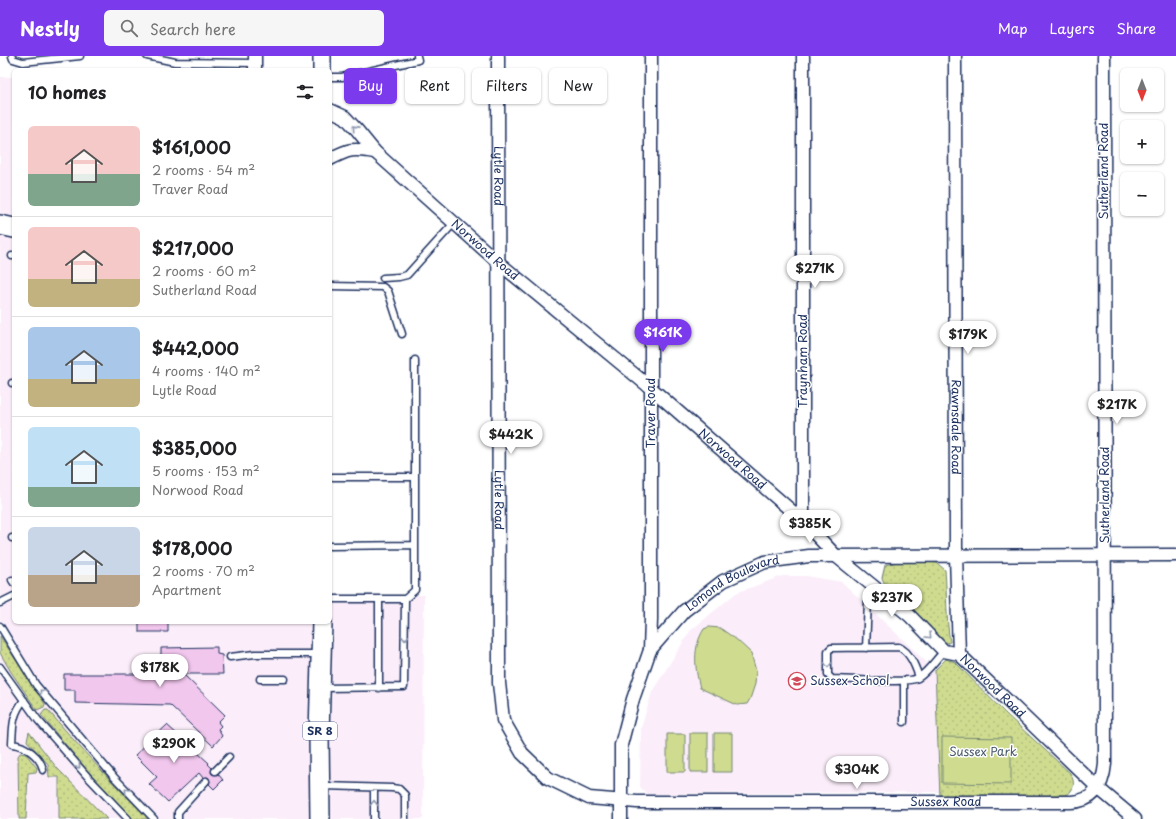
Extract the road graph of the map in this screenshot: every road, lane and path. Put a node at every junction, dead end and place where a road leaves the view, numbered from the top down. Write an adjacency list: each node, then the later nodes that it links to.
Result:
1 (12, 56): 2 (lane)
2 (80, 56)
3 (147, 56): 11 (lane)
4 (322, 56): 12 (main road)
5 (418, 56): 13 (lane)
6 (498, 56): 22 (street, Lytle Road)
7 (651, 56): 27 (street, Traver Road)
8 (803, 56): 30 (street, Traynham Road)
9 (955, 56): 33 (street, Rawnsdale Road)
10 (1104, 56): 34 (street, Sutherland Road)
11 (255, 63)
12 (322, 68)
13 (332, 77)
14 (332, 111): 15 (street, Norwood Road, one-way to 14)
15 (375, 152): 16 (street); 19 (street, Norwood Road)
16 (332, 158)
17 (0, 214): 18 (main road)
18 (12, 216)
19 (454, 223): 22 (street, Norwood Road); 23 (lane)
20 (0, 225): 21 (main road)
21 (12, 228)
22 (499, 263): 27 (street, Norwood Road); 67 (street, Lytle Road)
23 (383, 278)
24 (332, 286): 25 (lane)
25 (402, 334)
26 (415, 360): 28 (lane)
27 (652, 390): 30 (street, Norwood Road); 46 (street, Traver Road)
28 (415, 477): 29 (lane); 31 (lane)
29 (332, 478)
30 (803, 521): 36 (street, Norwood Road)
31 (415, 545): 32 (lane); 41 (lane)
32 (332, 546)
33 (956, 555): 34 (street, Lomond Boulevard); 36 (street, Lomond Boulevard); 49 (street, Rawnsdale Road)
34 (1105, 555): 35 (street, Lomond Boulevard); 66 (street, Sutherland Road)
35 (1176, 555)
36 (836, 556): 37 (street, Norwood Road); 46 (street, Lomond Boulevard)
37 (876, 590): 45 (lane); 47 (street, Norwood Road, one-way to 47)
38 (12, 597): 42 (lane)
39 (332, 599): 40 (lane)
40 (379, 599): 41 (lane); 57 (lane)
41 (405, 599): 57 (lane, one-way to 57)
42 (0, 603)
43 (322, 624): 48 (main road, SR 8)
44 (0, 626): 69 (lane, one-way to 44)
45 (866, 648): 52 (lane); 55 (lane, one-way to 55)
46 (650, 650): 67 (street, Lomond Boulevard)
47 (944, 651): 49 (street, Norwood Road); 52 (lane)
48 (322, 654): 50 (lane); 56 (main road, SR 8)
49 (960, 654): 66 (street, Norwood Road)
50 (230, 657)
51 (0, 667): 58 (lane)
52 (919, 677): 55 (lane)
53 (260, 679): 54 (lane)
54 (285, 679)
55 (904, 680): 59 (lane)
56 (321, 688): 57 (lane); 64 (main road, SR 8)
57 (379, 688)
58 (24, 700): 61 (lane); 68 (lane, one-way to 68)
59 (904, 722)
60 (229, 757): 62 (lane)
61 (43, 770)
62 (215, 772)
63 (206, 781): 70 (lane)
64 (320, 786): 65 (lane); 71 (main road, SR 8)
65 (374, 788): 72 (lane, one-way to 65); 73 (lane)
66 (1098, 788): 67 (street, Sussex Road); 75 (street, Norwood Road)
67 (620, 801): 74 (street, Lomond Boulevard)
68 (128, 819)
69 (154, 819)
70 (178, 819)
71 (320, 819)
72 (374, 819)
73 (404, 819)
74 (621, 819)
75 (1135, 819)

